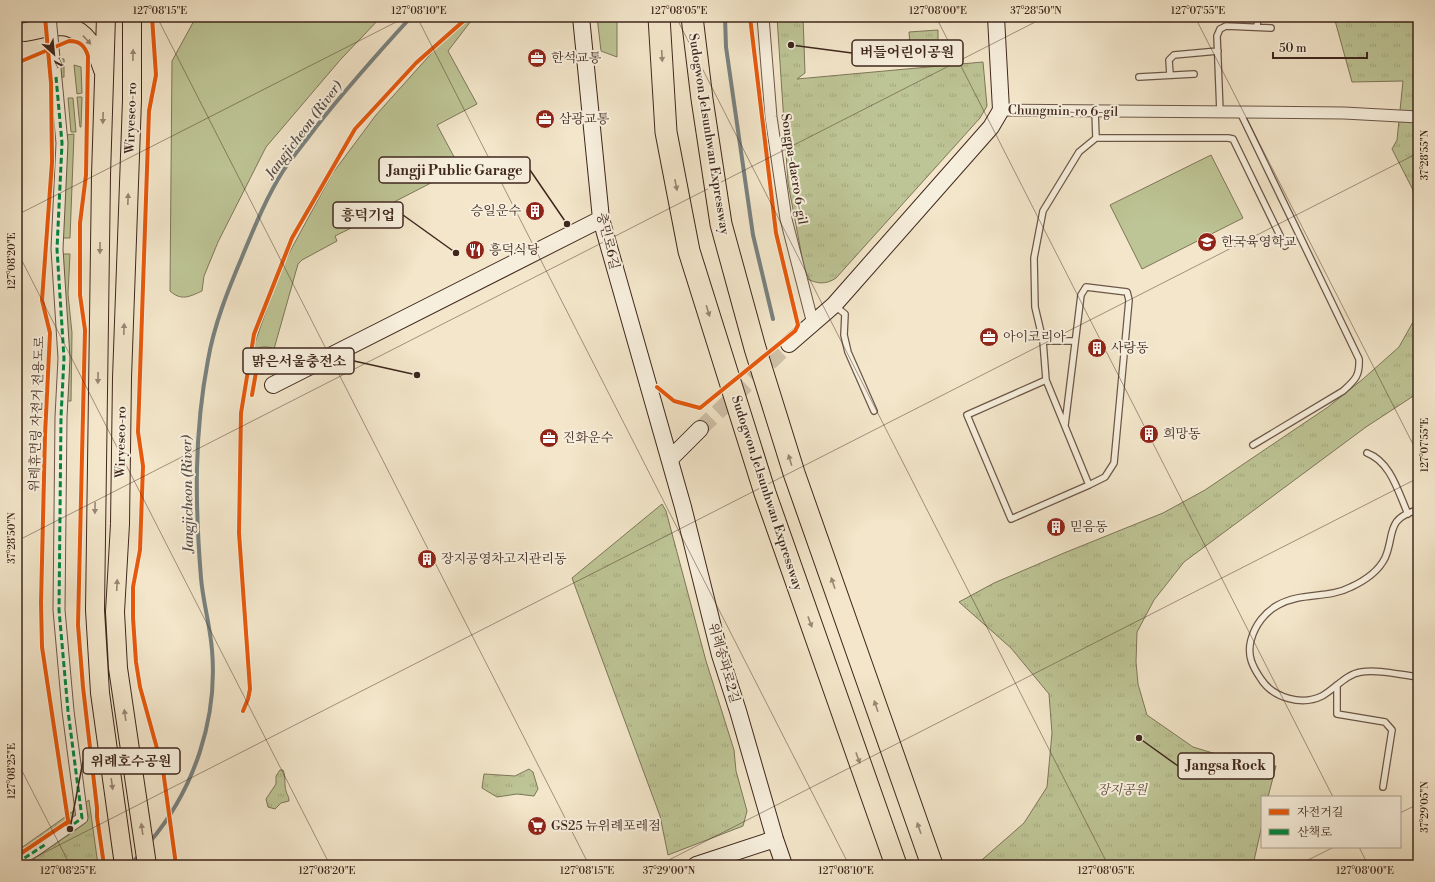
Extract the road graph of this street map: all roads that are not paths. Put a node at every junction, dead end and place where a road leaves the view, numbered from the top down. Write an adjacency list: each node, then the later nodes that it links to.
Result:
1 (50, 17): 47 (street, bridge)
2 (53, 17): 13 (street)
3 (106, 17): 18 (main road, Wiryeseo-ro)
4 (132, 17): 49 (main road, Wiryeseo-ro, one-way to 4)
5 (581, 17): 25 (street, 충민로6길)
6 (659, 17): 52 (highway, Sudogwon Je1sunhwan Expressway, one-way to 52)
7 (692, 17): 53 (highway, Sudogwon Je1sunhwan Expressway, one-way to 7)
8 (763, 17): 28 (street, Songpa-daero 6-gil)
9 (996, 17): 19 (street)
10 (1258, 17): 11 (lane)
11 (1257, 27): 12 (lane); 14 (lane)
12 (1271, 28)
13 (21, 34): 18 (main road, one-way to 18)
14 (1218, 51): 16 (lane); 21 (lane)
15 (1194, 74): 16 (lane)
16 (1170, 75): 17 (lane)
17 (1139, 77)
18 (106, 79): 48 (main road, Wiryeseo-ro, one-way to 48)
19 (1001, 110): 20 (street, Chungmin-ro 6-gil); 27 (street, Chungmin-ro 6-gil)
20 (1096, 111): 21 (street, Chungmin-ro 6-gil); 24 (lane)
21 (1220, 112): 22 (street, Chungmin-ro 6-gil)
22 (1240, 112): 23 (street, Chungmin-ro 6-gil); 37 (lane)
23 (1418, 116)
24 (1096, 138): 26 (lane); 29 (lane)
25 (601, 219): 33 (street); 39 (street, 충민로6길)
26 (1285, 246)
27 (834, 305): 28 (street, Chungmin-ro 6-gil); 34 (lane)
28 (813, 324): 31 (street, Chungmin-ro 6-gil)
29 (1043, 341): 30 (lane); 32 (lane)
30 (1075, 341): 35 (lane); 40 (lane)
31 (789, 344)
32 (1046, 380): 35 (lane); 40 (lane)
33 (273, 385)
34 (874, 411)
35 (1065, 426): 40 (lane)
36 (700, 429): 39 (street)
37 (1253, 445)
38 (1367, 453): 42 (lane)
39 (670, 460): 46 (street, 위례송파로2길)
40 (1089, 484)
41 (1418, 510): 42 (lane)
42 (1408, 514): 44 (lane)
43 (1418, 677): 44 (lane)
44 (1337, 685): 45 (lane)
45 (1383, 787)
46 (775, 839): 50 (street); 51 (street, 위례송파로2길)
47 (17, 864)
48 (124, 865)
49 (147, 865)
50 (696, 865)
51 (784, 865)
52 (896, 865)
53 (932, 865)

